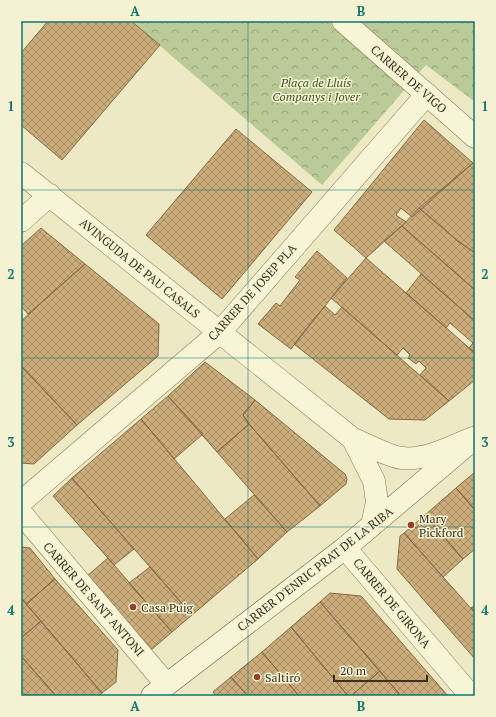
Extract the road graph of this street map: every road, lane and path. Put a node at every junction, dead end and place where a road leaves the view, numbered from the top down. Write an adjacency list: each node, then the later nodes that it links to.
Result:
1 (343, 21): 2 (street, CARRER DE VIGO)
2 (427, 94): 3 (street, CARRER DE VIGO); 7 (street, CARRER DE JOSEP PLA)
3 (475, 137)
4 (21, 173): 5 (street, AVINGUDA DE PAU CASALS)
5 (50, 196): 6 (street); 7 (street, AVINGUDA DE PAU CASALS)
6 (21, 220)
7 (220, 332): 9 (street, AVINGUDA DE PAU CASALS); 10 (street, CARRER DE JOSEP PLA)
8 (475, 437): 9 (street, AVINGUDA DE PAU CASALS); 12 (street, CARRER D'ENRIC PRAT DE LA RIBA)
9 (353, 439): 12 (street, AVINGUDA DE PAU CASALS)
10 (21, 502)
11 (21, 513): 14 (street, CARRER DE SANT ANTONI)
12 (372, 525): 13 (street, CARRER D'ENRIC PRAT DE LA RIBA)
13 (345, 548): 14 (street, CARRER D'ENRIC PRAT DE LA RIBA); 15 (street, CARRER DE GIRONA)
14 (159, 690)
15 (471, 696)

